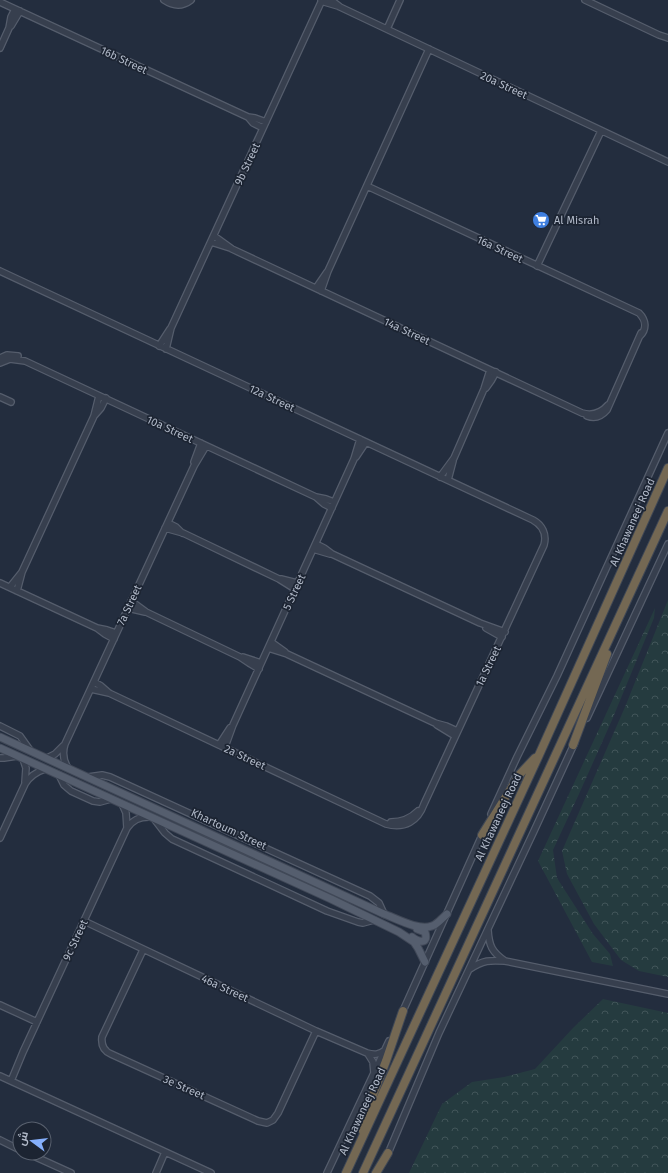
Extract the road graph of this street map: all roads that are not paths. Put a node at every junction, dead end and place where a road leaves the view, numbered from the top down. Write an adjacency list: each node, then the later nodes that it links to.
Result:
1 (164, 0): 7 (street)
2 (191, 0): 7 (street)
3 (321, 0): 9 (street, 20a Street); 15 (street, 9b Street)
4 (331, 0): 9 (street, 20a Street)
5 (400, 0): 11 (street)
6 (585, 0): 12 (street)
7 (184, 1)
8 (0, 2): 10 (street, 16b Street)
9 (340, 7): 11 (street, 20a Street)
10 (17, 10): 13 (street); 15 (street, 16b Street)
11 (386, 29): 14 (street, 20a Street)
12 (668, 38)
13 (0, 48)
14 (429, 49): 16 (street, 20a Street); 18 (street)
15 (264, 125): 19 (street, 9b Street)
16 (601, 131): 17 (street, 20a Street); 22 (street)
17 (668, 162)
18 (367, 186): 22 (street, 16a Street); 24 (street)
19 (214, 236): 20 (street, 9b Street); 21 (street, 14a Street)
20 (211, 242): 21 (street, 14a Street); 25 (street, 9b Street)
21 (232, 249): 24 (street, 14a Street)
22 (537, 266): 36 (street, 16a Street)
23 (0, 271): 26 (street, 12a Street)
24 (318, 289): 31 (street, 14a Street)
25 (171, 328): 26 (street, 9b Street); 27 (street, 9b Street)
26 (159, 346): 27 (street, 12a Street)
27 (166, 349): 39 (street, 12a Street)
28 (7, 357): 29 (street); 30 (street); 32 (street, 10a Street)
29 (0, 358)
30 (0, 363)
31 (493, 371): 36 (street, 14a Street); 41 (street)
32 (99, 396): 34 (street, 10a Street); 37 (street)
33 (0, 397): 35 (street)
34 (106, 398): 37 (street); 40 (street, 10a Street)
35 (11, 402)
36 (599, 415)
37 (94, 416): 51 (street)
38 (668, 433): 91 (street)
39 (363, 440): 43 (street, 12a Street); 45 (street, 5 Street)
40 (204, 444): 45 (street, 10a Street); 47 (street, 7a Street)
41 (454, 458): 43 (street); 44 (street)
42 (668, 468): 79 (highway, Al Khawaneej Road)
43 (440, 477): 44 (street, 12a Street)
44 (448, 480): 48 (street, 12a Street)
45 (333, 505): 50 (street, 5 Street)
46 (668, 511): 59 (highway)
47 (166, 525): 53 (street); 56 (street, 7a Street)
48 (542, 528): 60 (street, 1a Street)
49 (668, 544): 75 (street)
50 (314, 546): 53 (street, 5 Street); 60 (street)
51 (22, 572): 54 (street); 55 (street)
52 (0, 583): 54 (street)
53 (296, 586): 62 (street, 5 Street)
54 (10, 587): 55 (street)
55 (17, 591): 61 (street)
56 (131, 601): 57 (street, 7a Street); 58 (street)
57 (128, 608): 58 (street); 61 (street, 7a Street)
58 (146, 612): 65 (street)
59 (618, 620): 75 (highway); 128 (highway)
60 (504, 634): 71 (street, 1a Street)
61 (115, 636): 66 (street, 7a Street)
62 (271, 642): 63 (street, 5 Street); 64 (street)
63 (268, 648): 64 (street); 65 (street, 5 Street)
64 (287, 654): 71 (street)
65 (260, 666): 69 (street, 5 Street)
66 (94, 682): 67 (street, 7a Street); 68 (street, 2a Street)
67 (91, 689): 68 (street, 2a Street); 73 (street, 7a Street)
68 (109, 693): 74 (street, 2a Street)
69 (233, 725): 74 (street, 5 Street); 76 (street, 5 Street)
70 (0, 726): 78 (street)
71 (456, 733): 89 (street, 1a Street)
72 (0, 737): 78 (main road, Khartoum Street)
73 (65, 744): 82 (street, 7a Street); 83 (street, 7a Street)
74 (219, 745): 76 (street, 2a Street)
75 (573, 745): 100 (street)
76 (225, 747): 89 (street, 2a Street)
77 (0, 748): 80 (main road, Khartoum Street)
78 (30, 750): 82 (main road, Khartoum Street)
79 (539, 755): 91 (highway); 116 (highway, Al Khawaneej Road)
80 (20, 757): 81 (street); 84 (main road, Khartoum Street); 86 (street)
81 (0, 758)
82 (47, 758): 83 (main road, Khartoum Street)
83 (68, 768): 85 (main road, Khartoum Street)
84 (45, 769): 86 (street); 87 (main road, Khartoum Street)
85 (88, 777): 94 (main road, Khartoum Street); 95 (street)
86 (25, 784): 92 (street)
87 (122, 804): 88 (main road, Khartoum Street); 90 (street)
88 (152, 818): 90 (street); 93 (main road, Khartoum Street); 97 (street)
89 (409, 821)
90 (127, 828): 98 (street, 9c Street)
91 (482, 835): 96 (street)
92 (0, 838)
93 (205, 842): 94 (main road); 97 (main road, Khartoum Street)
94 (231, 843): 95 (main road, Khartoum Street)
95 (384, 914): 99 (main road, Khartoum Street)
96 (447, 914): 99 (main road, Khartoum Street); 104 (street)
97 (374, 920): 101 (main road, Khartoum Street)
98 (84, 921): 102 (street, 46a Street); 109 (street, 9c Street)
99 (405, 922): 101 (main road)
100 (488, 930): 103 (street); 105 (street)
101 (398, 932): 104 (main road, Khartoum Street)
102 (144, 950): 110 (street, 46a Street); 110 (street, 3e Street)
103 (505, 961): 105 (street); 106 (street)
104 (425, 962): 108 (street)
105 (469, 969): 120 (street)
106 (668, 994)
107 (0, 1005): 109 (street)
108 (403, 1011): 111 (street); 116 (highway)
109 (37, 1022): 115 (street, 9c Street)
110 (316, 1031): 112 (street, 46a Street)
111 (385, 1050): 112 (street); 114 (street)
112 (367, 1053): 114 (street)
113 (0, 1076): 115 (street)
114 (373, 1077): 126 (street)
115 (9, 1080): 119 (street)
116 (363, 1134): 127 (highway, Al Khawaneej Road)
117 (0, 1140): 118 (street)
118 (12, 1146)
119 (167, 1153): 124 (street); 125 (street)
120 (388, 1153): 129 (highway); 130 (street)
121 (42, 1161): 122 (street)
122 (61, 1171): 123 (street)
123 (71, 1173)
124 (157, 1173)
125 (211, 1173)
126 (327, 1173)
127 (346, 1173)
128 (363, 1173)
129 (376, 1173)
130 (379, 1173)

